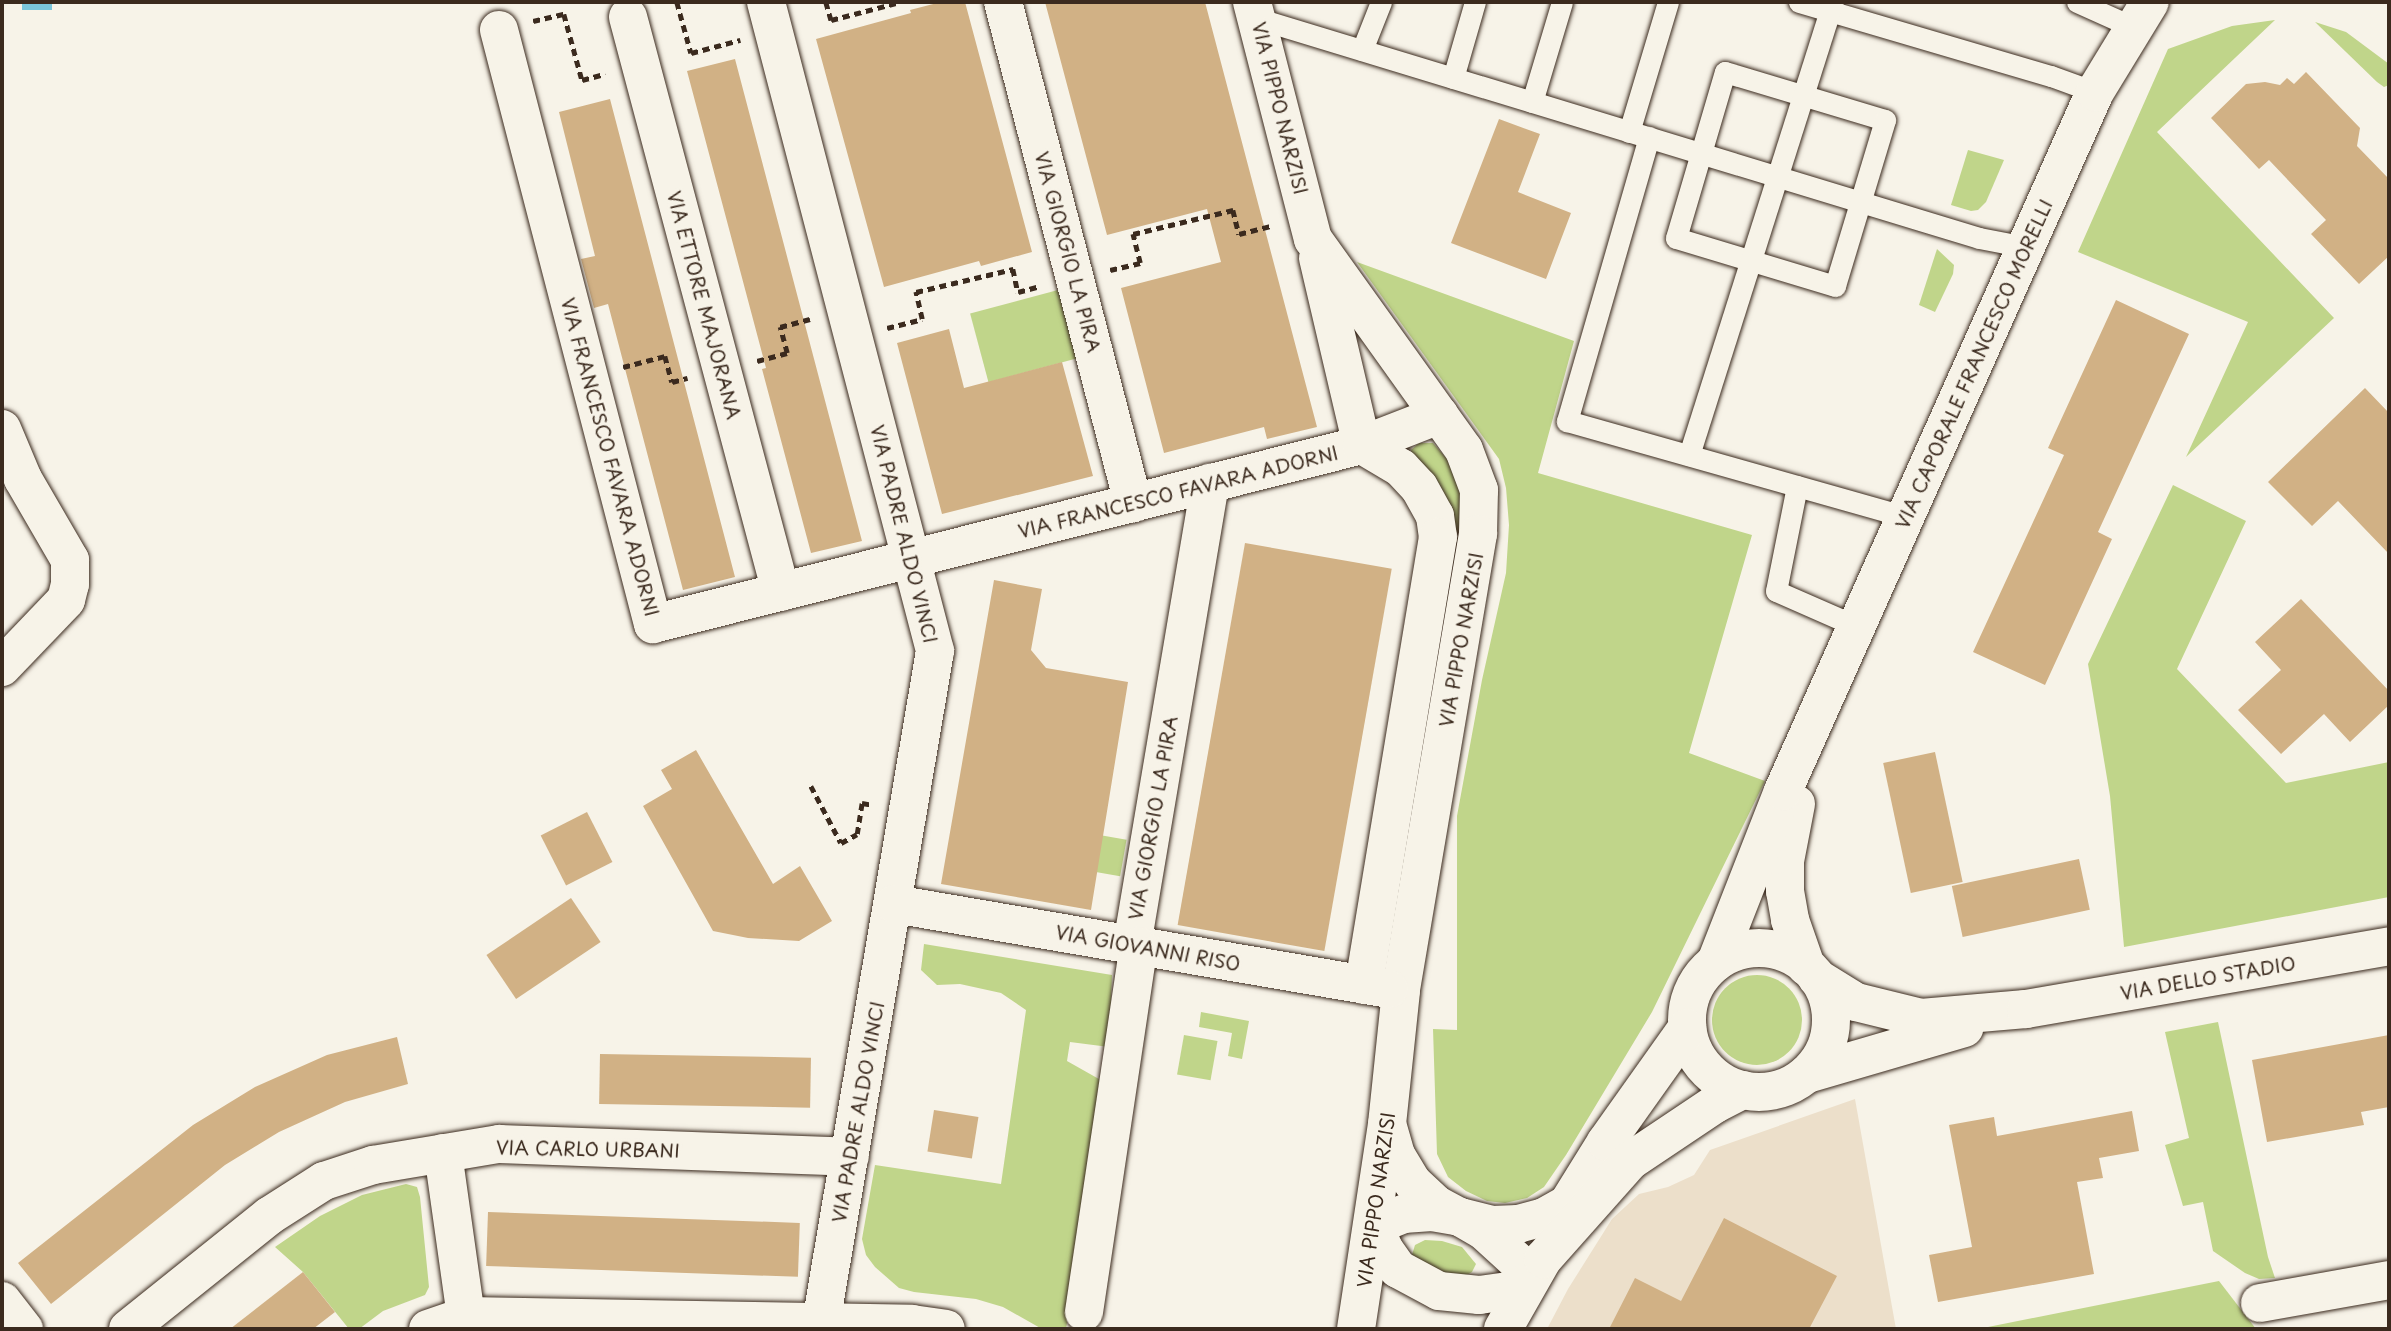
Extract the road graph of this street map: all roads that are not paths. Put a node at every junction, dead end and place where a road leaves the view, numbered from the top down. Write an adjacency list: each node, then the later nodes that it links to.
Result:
1 (1003, 2): 32 (street, VIA GIORGIO LA PIRA)
2 (1381, 2): 14 (lane)
3 (1475, 2): 15 (lane)
4 (1562, 2): 18 (lane)
5 (1668, 2): 19 (lane)
6 (1799, 2): 8 (lane)
7 (2077, 2): 10 (lane)
8 (1831, 6): 16 (lane); 17 (lane)
9 (1254, 10): 14 (lane); 23 (street, VIA PIPPO NARZISI)
10 (2148, 10): 16 (street, VIA CAPORALE FRANCESCO MORELLI)
11 (769, 16): 34 (street, VIA PADRE ALDO VINCI)
12 (628, 17): 35 (street, VIA ETTORE MAJORANA)
13 (499, 30): 35 (street, VIA FRANCESCO FAVARA ADORNI)
14 (1362, 51): 15 (lane)
15 (1453, 78): 18 (lane)
16 (2095, 92): 24 (street, VIA CAPORALE FRANCESCO MORELLI)
17 (1803, 95): 20 (lane); 21 (lane); 22 (lane)
18 (1532, 102): 19 (lane)
19 (1639, 134): 20 (lane); 29 (lane)
20 (1702, 153): 21 (lane); 25 (lane)
21 (1777, 177): 22 (lane); 25 (lane)
22 (1860, 202): 24 (lane); 25 (lane)
23 (1311, 228): 26 (street, VIA PIPPO NARZISI); 28 (street)
24 (2026, 247): 33 (street, VIA CAPORALE FRANCESCO MORELLI)
25 (1751, 260): 29 (lane)
26 (1439, 415): 28 (street, VIA FRANCESCO FAVARA ADORNI); 45 (street, VIA PIPPO NARZISI)
27 (2, 429): 37 (street)
28 (1362, 445): 30 (street, VIA FRANCESCO FAVARA ADORNI); 44 (street)
29 (1689, 455): 31 (lane)
30 (1210, 483): 32 (street, VIA FRANCESCO FAVARA ADORNI); 40 (street, VIA GIORGIO LA PIRA)
31 (1797, 486): 33 (lane); 36 (lane)
32 (1133, 503): 34 (street, VIA FRANCESCO FAVARA ADORNI)
33 (1907, 517): 36 (street, VIA CAPORALE FRANCESCO MORELLI)
34 (911, 559): 35 (street, VIA FRANCESCO FAVARA ADORNI); 39 (street, VIA PADRE ALDO VINCI)
35 (781, 592)
36 (1858, 627): 38 (street, VIA CAPORALE FRANCESCO MORELLI)
37 (2, 667)
38 (1811, 734): 42 (street); 43 (street)
39 (894, 904): 40 (street, VIA GIOVANNI RISO); 52 (street, VIA PADRE ALDO VINCI)
40 (1135, 945): 44 (street, VIA GIOVANNI RISO); 61 (street, VIA GIORGIO LA PIRA)
41 (2389, 946): 46 (street, VIA DELLO STADIO)
42 (1716, 962): 43 (street); 47 (street)
43 (1811, 972): 46 (street); 48 (street)
44 (1364, 985): 45 (street, VIA GIOVANNI RISO)
45 (1401, 991): 50 (street, VIA PIPPO NARZISI)
46 (2026, 1009): 48 (street)
47 (1687, 1028): 49 (street); 53 (street)
48 (1807, 1074): 49 (street)
49 (1743, 1090): 56 (street)
50 (1387, 1124): 54 (street); 55 (street, VIA PIPPO NARZISI)
51 (443, 1153): 52 (street, VIA CARLO URBANI); 62 (street); 66 (street, VIA CARLO URBANI)
52 (850, 1157): 63 (street, VIA PADRE ALDO VINCI)
53 (1567, 1205): 54 (street); 56 (street)
54 (1460, 1217): 55 (street); 56 (street)
55 (1374, 1226): 58 (street); 64 (street, VIA PIPPO NARZISI)
56 (1536, 1270): 58 (street); 70 (street)
57 (2389, 1280): 60 (street)
58 (1439, 1291): 64 (street); 69 (street)
59 (2, 1301): 65 (street)
60 (2260, 1303)
61 (1084, 1312)
62 (466, 1316): 63 (street); 67 (street)
63 (821, 1323): 68 (street)
64 (1357, 1325)
65 (24, 1329)
66 (128, 1329)
67 (428, 1329)
68 (946, 1329)
69 (1480, 1329)
70 (1503, 1329)

